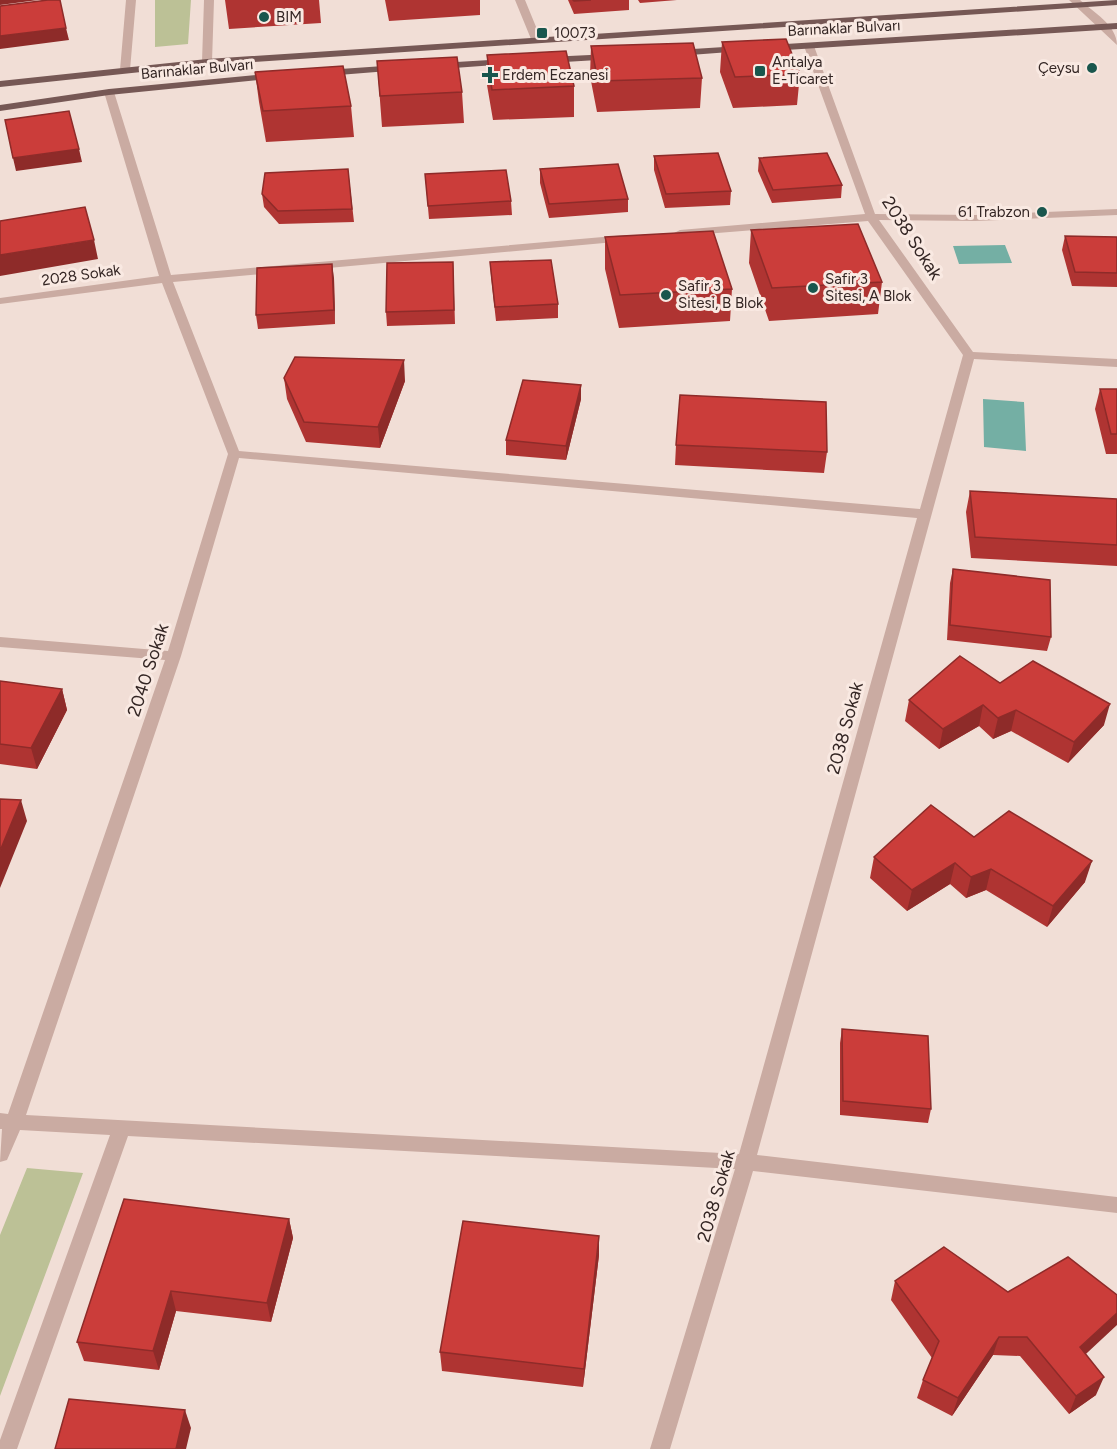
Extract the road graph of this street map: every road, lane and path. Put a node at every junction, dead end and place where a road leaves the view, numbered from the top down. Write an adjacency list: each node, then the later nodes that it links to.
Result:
1 (131, 0): 20 (street)
2 (209, 0): 16 (street)
3 (520, 0): 8 (street)
4 (1077, 2): 5 (main road, Barınaklar Bulvarı); 7 (street); 8 (main road, Barınaklar Bulvarı)
5 (1117, 2)
6 (1117, 26): 7 (main road, Barınaklar Bulvarı)
7 (1105, 27): 9 (street); 10 (main road, Barınaklar Bulvarı)
8 (536, 39): 16 (main road, Barınaklar Bulvarı)
9 (1117, 42)
10 (809, 46): 11 (main road, Barınaklar Bulvarı); 27 (street, 2038 Sokak)
11 (762, 48)
12 (750, 49): 13 (main road)
13 (668, 53)
14 (620, 56): 15 (main road)
15 (538, 61)
16 (207, 62): 20 (main road, Barınaklar Bulvarı)
17 (514, 62): 18 (main road)
18 (432, 67)
19 (408, 68): 21 (main road)
20 (125, 70): 23 (main road, Barınaklar Bulvarı)
21 (314, 73)
22 (291, 75): 24 (main road, Barınaklar Bulvarı)
23 (0, 84)
24 (109, 92): 25 (main road, Barınaklar Bulvarı); 30 (street)
25 (0, 108)
26 (1117, 212): 27 (street)
27 (871, 217): 28 (street); 32 (street, 2038 Sokak)
28 (668, 234)
29 (633, 237): 30 (street)
30 (166, 279): 31 (street, 2028 Sokak); 34 (street)
31 (0, 301)
32 (969, 355): 33 (street); 35 (street, 2038 Sokak)
33 (1117, 363)
34 (234, 454): 35 (street); 37 (street, 2040 Sokak)
35 (924, 514): 41 (street, 2038 Sokak)
36 (0, 642): 37 (street)
37 (174, 656): 38 (street, 2040 Sokak)
38 (7, 1122): 39 (street); 40 (street, 2040 Sokak)
39 (122, 1128): 41 (street); 43 (street)
40 (0, 1154)
41 (746, 1162): 42 (street); 44 (street, 2038 Sokak)
42 (1117, 1205)
43 (7, 1449)
44 (660, 1449)

